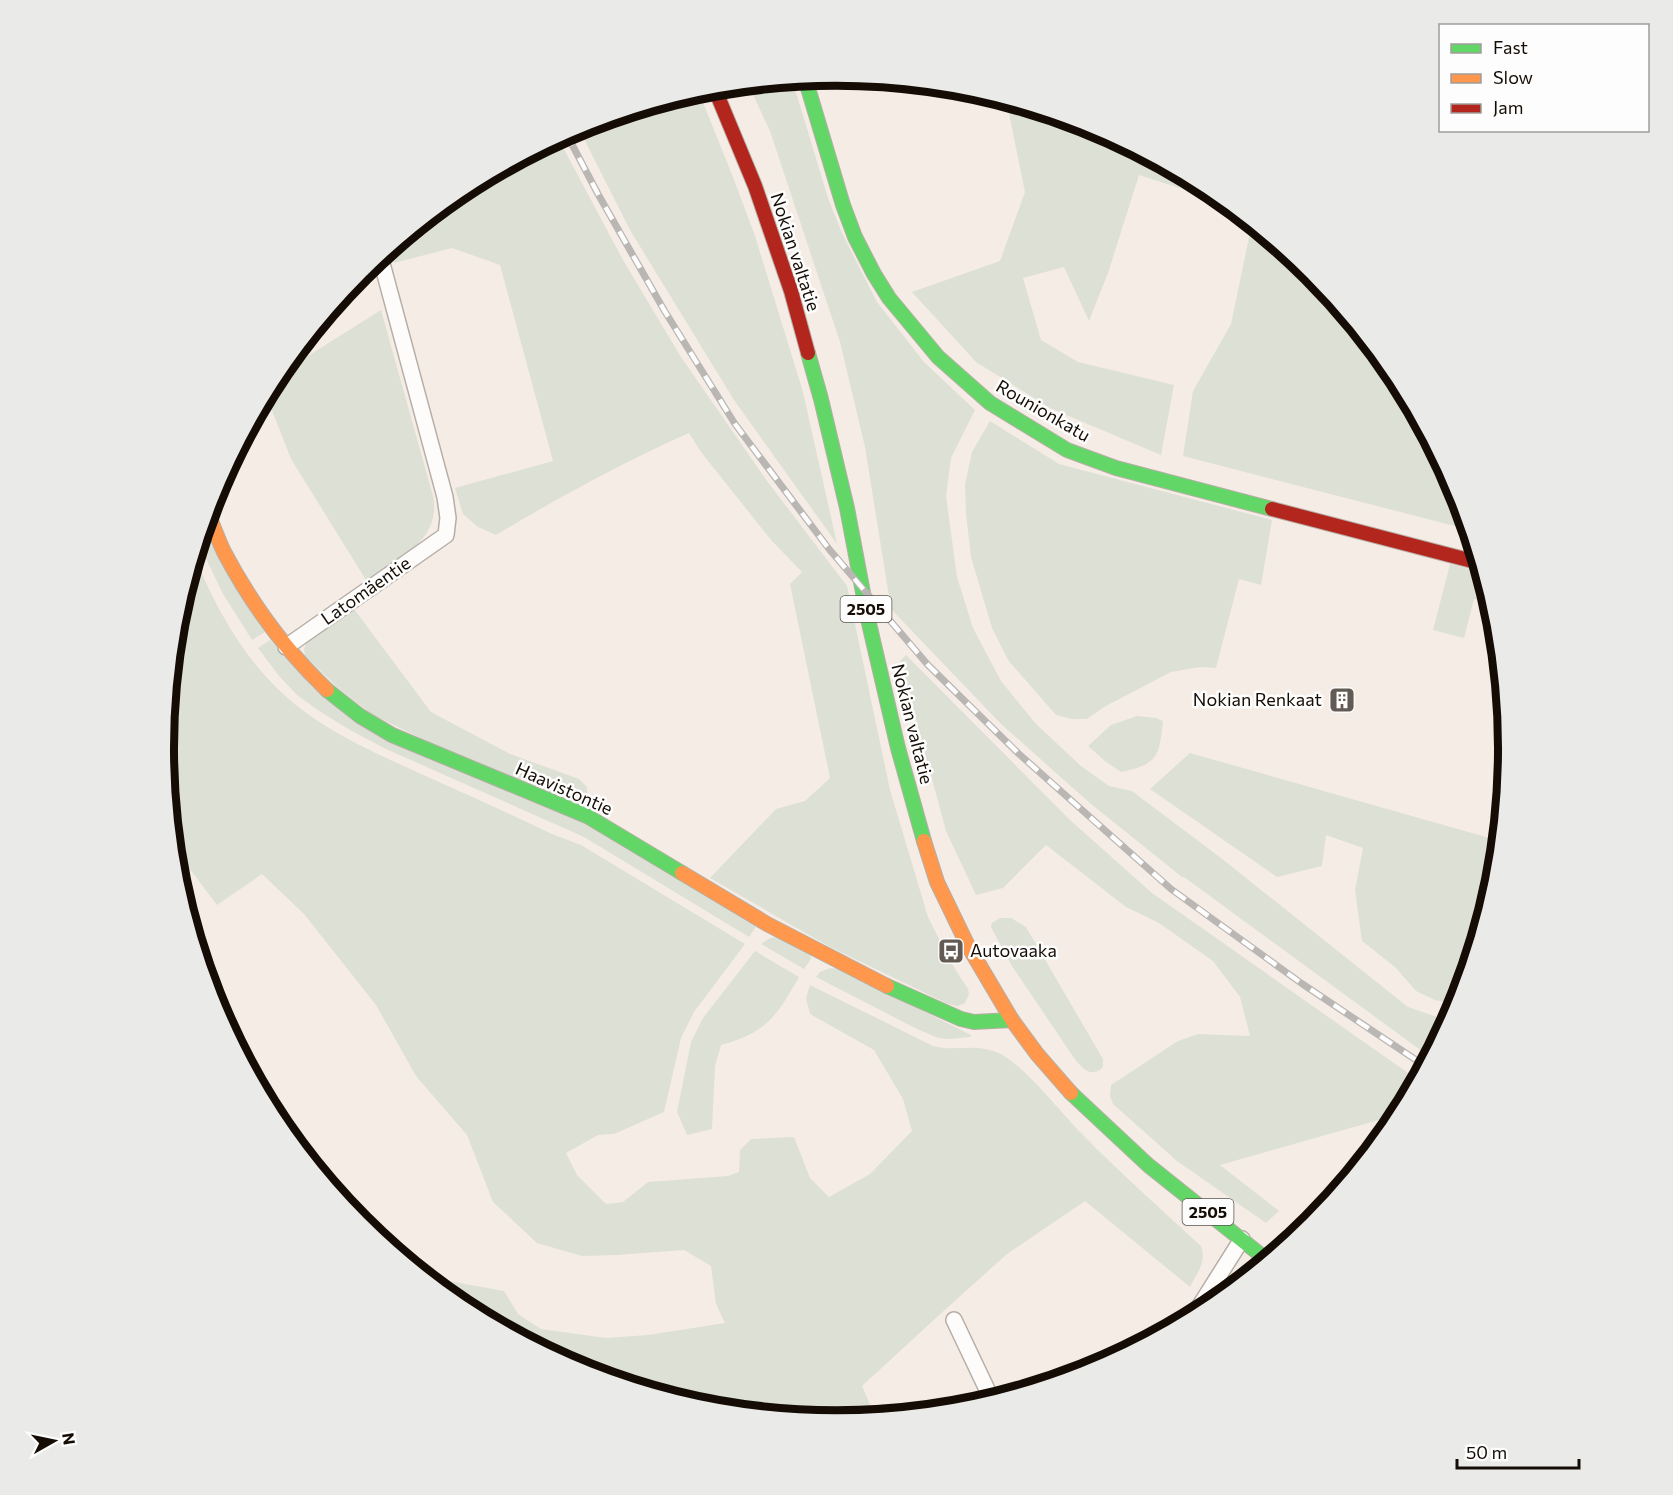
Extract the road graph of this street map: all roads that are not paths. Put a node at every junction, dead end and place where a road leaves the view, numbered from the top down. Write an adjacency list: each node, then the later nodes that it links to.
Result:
1 (809, 87): 5 (main road, Rounionkatu)
2 (718, 96): 7 (main road, Nokian valtatie / 2505)
3 (383, 266): 6 (street, Latomäentie)
4 (213, 526): 6 (main road, Haavistontie)
5 (1471, 561)
6 (285, 647): 7 (main road, Haavistontie)
7 (1012, 1020): 8 (main road, Nokian valtatie / 2505)
8 (1242, 1239): 9 (main road, Nokian valtatie / 2505); 10 (street)
9 (1261, 1255)
10 (1205, 1297)
11 (954, 1320): 12 (street)
12 (988, 1392)

